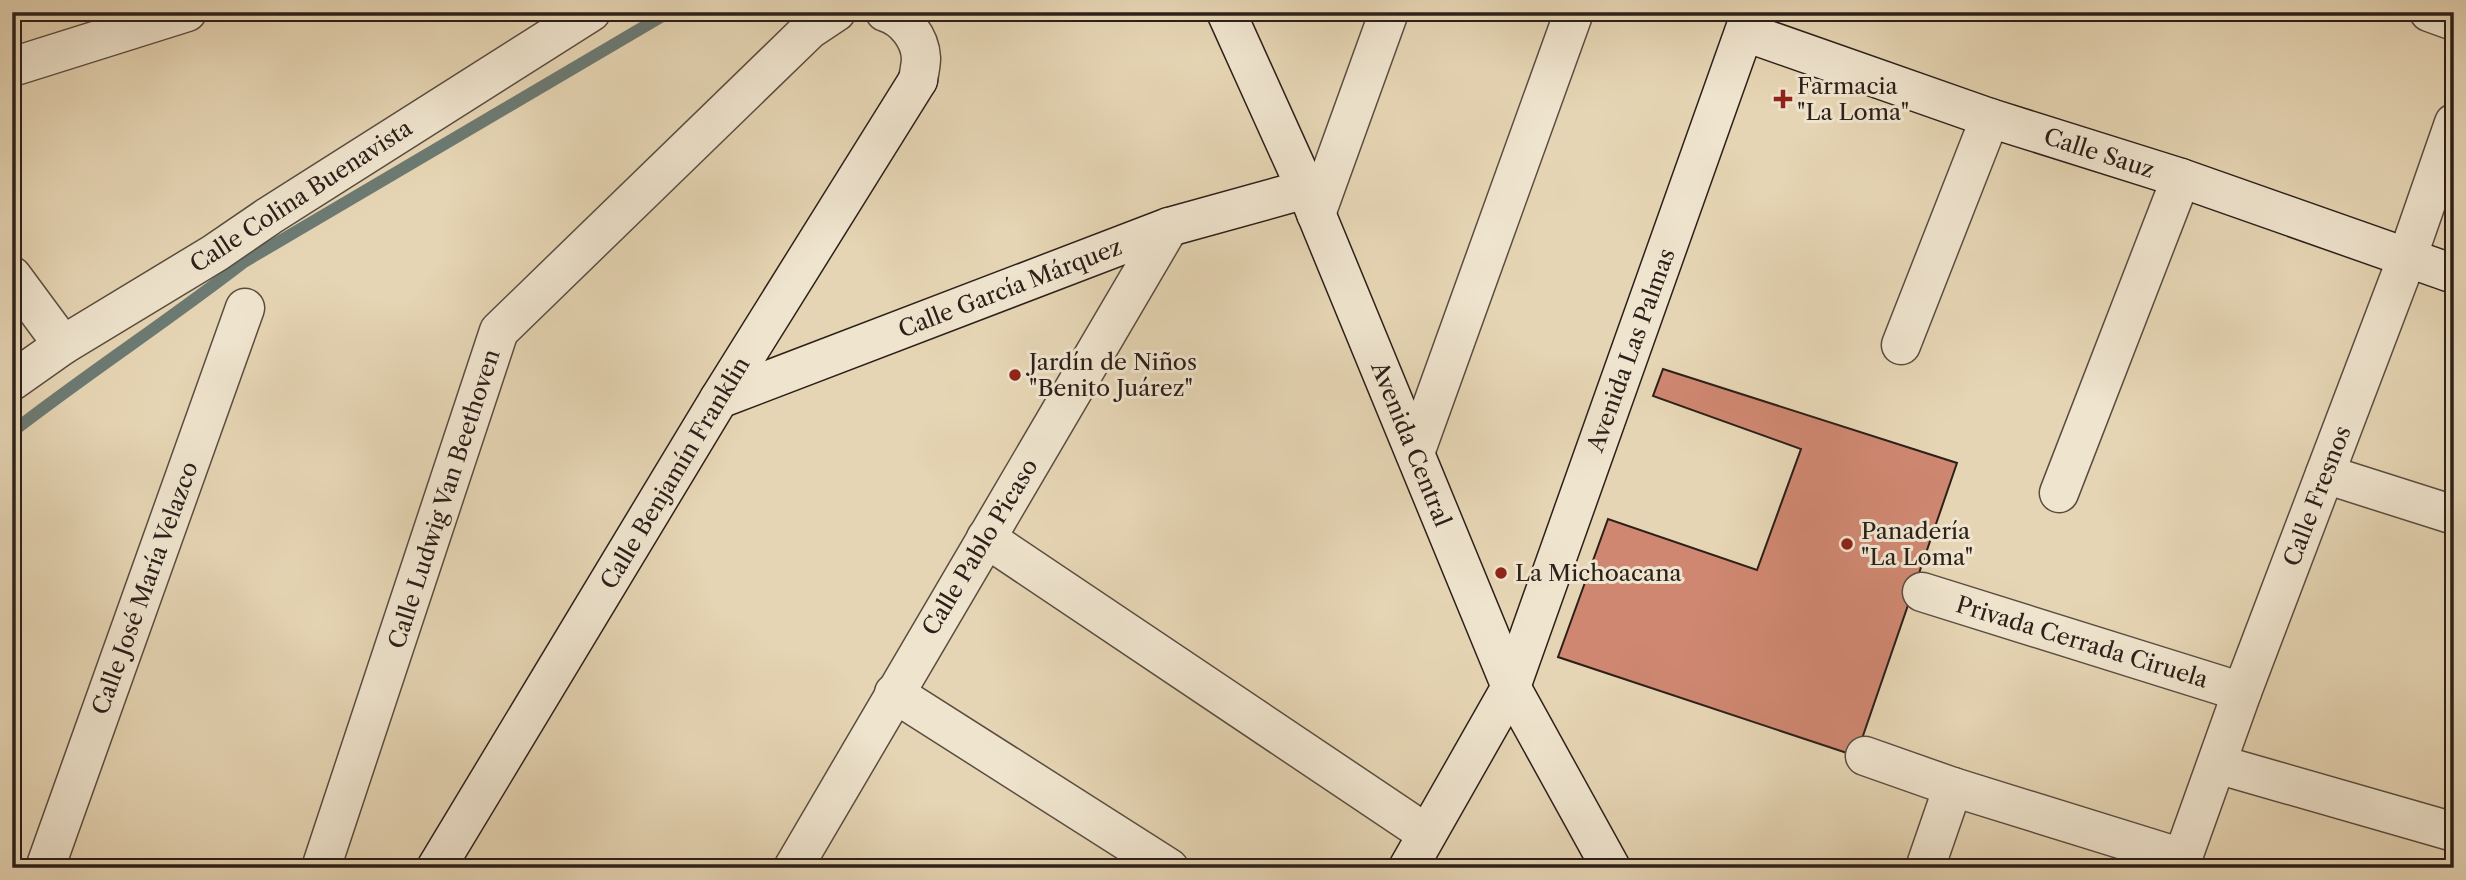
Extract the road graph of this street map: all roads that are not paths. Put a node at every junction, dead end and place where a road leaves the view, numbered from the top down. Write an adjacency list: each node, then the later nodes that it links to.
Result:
1 (187, 12): 11 (street)
2 (591, 12): 21 (street, Calle Colina Buenavista)
3 (836, 12): 41 (street, Calle Ludwig Van Beethoven)
4 (885, 12): 24 (street, Calle Benjamín Franklin)
5 (1226, 12): 15 (street, Avenida Central)
6 (1389, 12): 15 (street)
7 (1574, 12): 25 (street)
8 (2429, 12): 9 (street)
9 (2454, 21)
10 (1748, 22): 12 (street, Calle Sauz); 31 (street, Avenida Las Palmas)
11 (12, 67)
12 (1990, 118): 14 (street, Calle Sauz); 22 (street)
13 (2454, 123): 17 (street, Calle Fresnos)
14 (2181, 178): 17 (street, Calle Sauz); 27 (street)
15 (1311, 202): 16 (street, Calle García Márquez); 25 (street, Avenida Central)
16 (1169, 227): 24 (street, Calle García Márquez); 29 (street, Calle Pablo Picaso)
17 (2407, 258): 18 (street, Calle Sauz); 26 (street, Calle Fresnos)
18 (2454, 274)
19 (12, 276): 21 (street)
20 (245, 308): 40 (street, Calle José María Velazco)
21 (63, 345): 23 (street, Calle Colina Buenavista)
22 (1901, 345)
23 (12, 381)
24 (719, 399): 42 (street, Calle Benjamín Franklin)
25 (1415, 453): 31 (street, Avenida Central)
26 (2325, 474): 28 (street); 33 (street, Calle Fresnos)
27 (2059, 493)
28 (2454, 515)
29 (986, 538): 32 (street, Calle Pablo Picaso); 38 (street)
30 (1922, 592): 33 (street, Privada Cerrada Ciruela)
31 (1511, 687): 38 (street, Avenida Las Palmas); 46 (street, Avenida Central)
32 (894, 692): 43 (street, Calle Pablo Picaso); 44 (street)
33 (2242, 692): 35 (street, Calle Fresnos)
34 (1865, 757): 36 (street)
35 (2217, 764): 37 (street); 39 (street, Calle Fresnos)
36 (1953, 787): 39 (street); 47 (street)
37 (2454, 832)
38 (1427, 834): 45 (street, Avenida Las Palmas)
39 (2181, 863)
40 (45, 868)
41 (321, 868)
42 (436, 868)
43 (793, 868)
44 (1169, 868)
45 (1408, 868)
46 (1611, 868)
47 (1925, 868)

